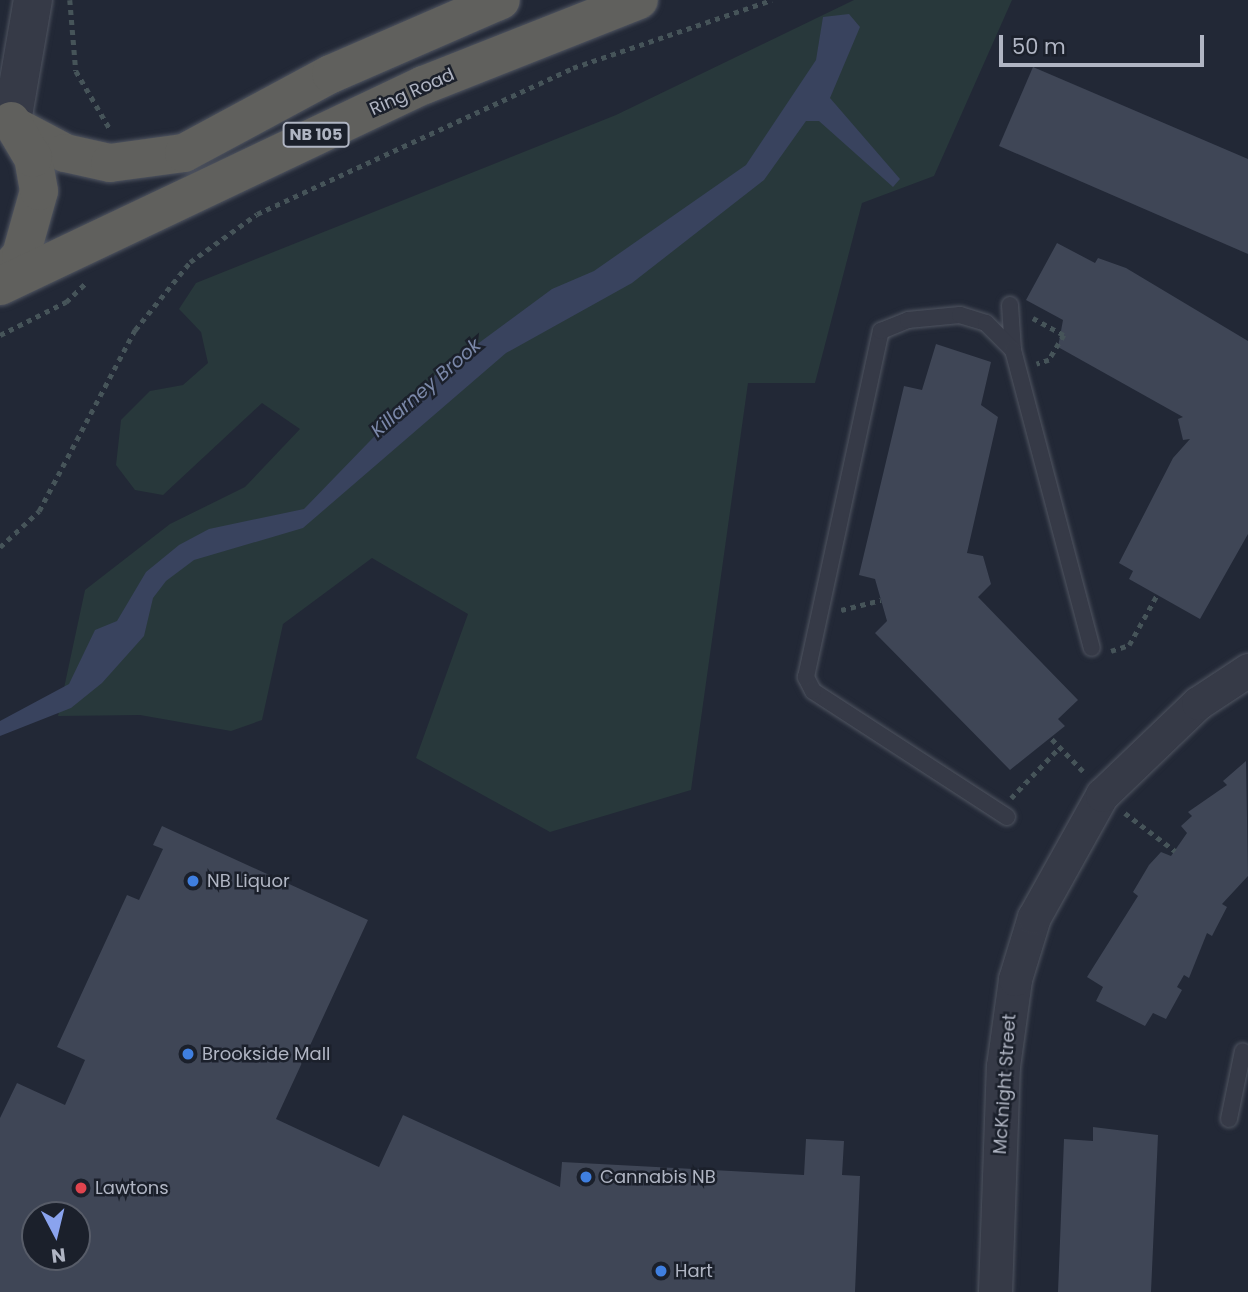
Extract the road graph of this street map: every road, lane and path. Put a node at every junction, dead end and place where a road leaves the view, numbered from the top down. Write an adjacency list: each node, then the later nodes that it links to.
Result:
1 (33, 0): 6 (street)
2 (70, 0): 7 (path)
3 (501, 0): 6 (highway, NB 105)
4 (639, 0): 10 (highway, Ring Road / NB 105)
5 (772, 0): 14 (path)
6 (10, 119): 9 (highway)
7 (113, 141)
8 (89, 269): 12 (path)
9 (0, 279)
10 (0, 286)
11 (1010, 305): 13 (lane)
12 (0, 335)
13 (1013, 350): 16 (lane); 21 (lane)
14 (0, 547)
15 (1157, 595): 16 (path)
16 (1099, 650)
17 (1248, 670): 20 (street, McKnight Street)
18 (1052, 739): 19 (path)
19 (1059, 748): 20 (path); 21 (path)
20 (1102, 795): 22 (path); 25 (street, McKnight Street)
21 (1005, 815)
22 (1175, 850)
23 (1243, 1051): 24 (lane)
24 (1229, 1119)
25 (995, 1292)

